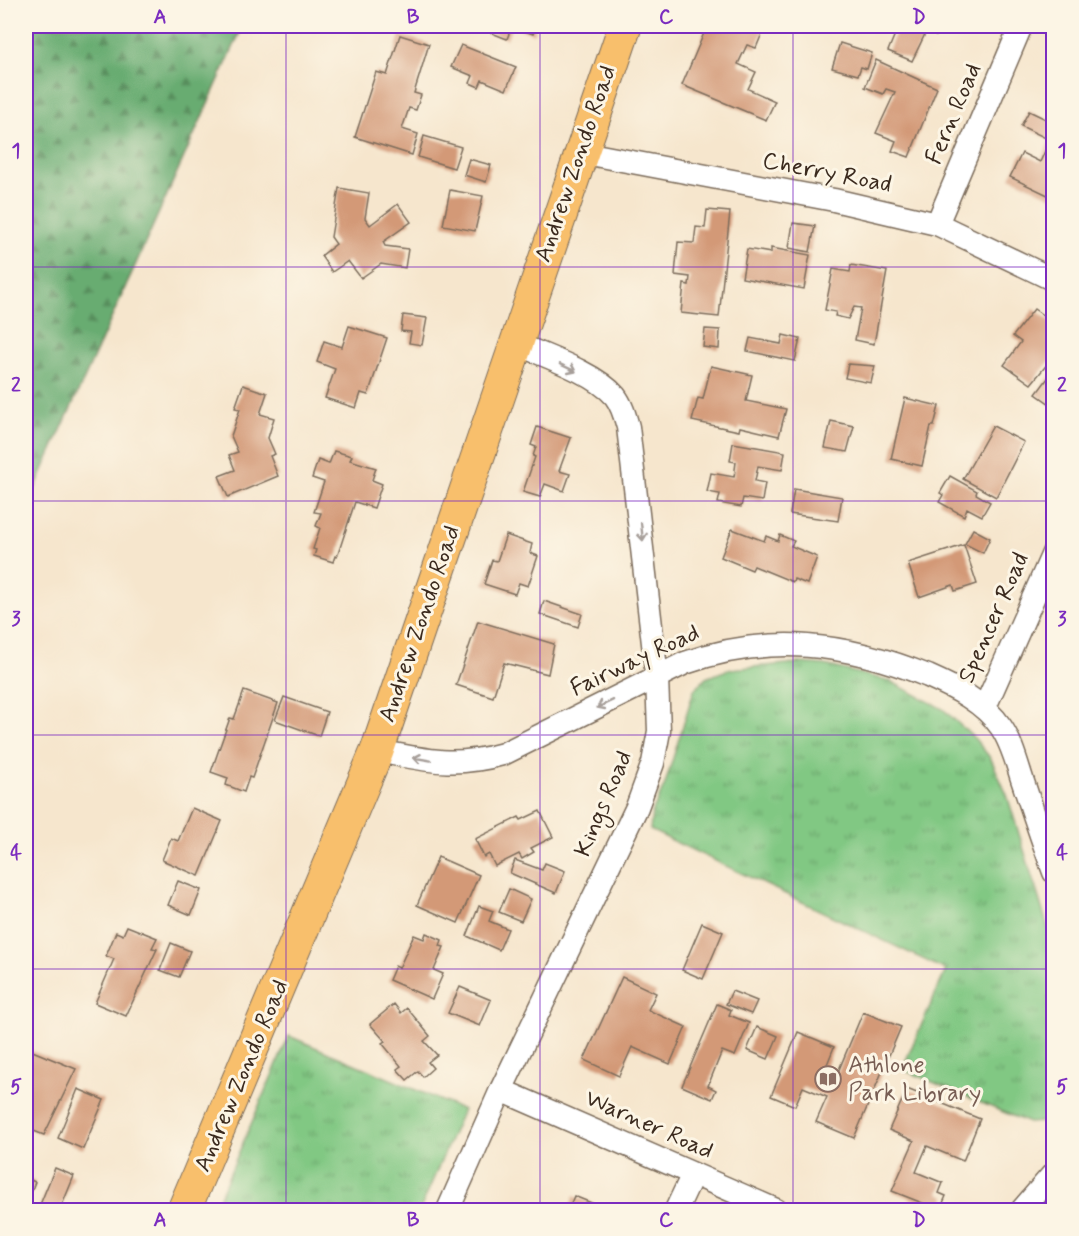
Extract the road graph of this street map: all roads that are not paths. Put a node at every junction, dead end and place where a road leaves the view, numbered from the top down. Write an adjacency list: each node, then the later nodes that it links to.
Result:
1 (625, 26): 3 (main road, Andrew Zondo Road)
2 (1021, 26): 4 (street, Fern Road)
3 (579, 152): 4 (street, Cherry Road); 6 (main road, Andrew Zondo Road)
4 (937, 224): 5 (street, Cherry Road)
5 (1053, 280)
6 (515, 343): 8 (street, Kings Road, one-way to 8); 10 (main road, Andrew Zondo Road)
7 (1053, 551): 9 (street, Spencer Road)
8 (657, 678): 9 (street, Fairway Road); 10 (street, Fairway Road, one-way to 10); 12 (street, Kings Road)
9 (985, 707): 11 (street, Fairway Road)
10 (377, 751): 15 (main road, Andrew Zondo Road)
11 (1053, 872)
12 (501, 1090): 14 (street, Warner Road); 16 (street, Kings Road)
13 (1053, 1173): 19 (street)
14 (693, 1174): 17 (street); 18 (street, Warner Road)
15 (184, 1210)
16 (448, 1210)
17 (676, 1210)
18 (776, 1210)
19 (1022, 1210)

